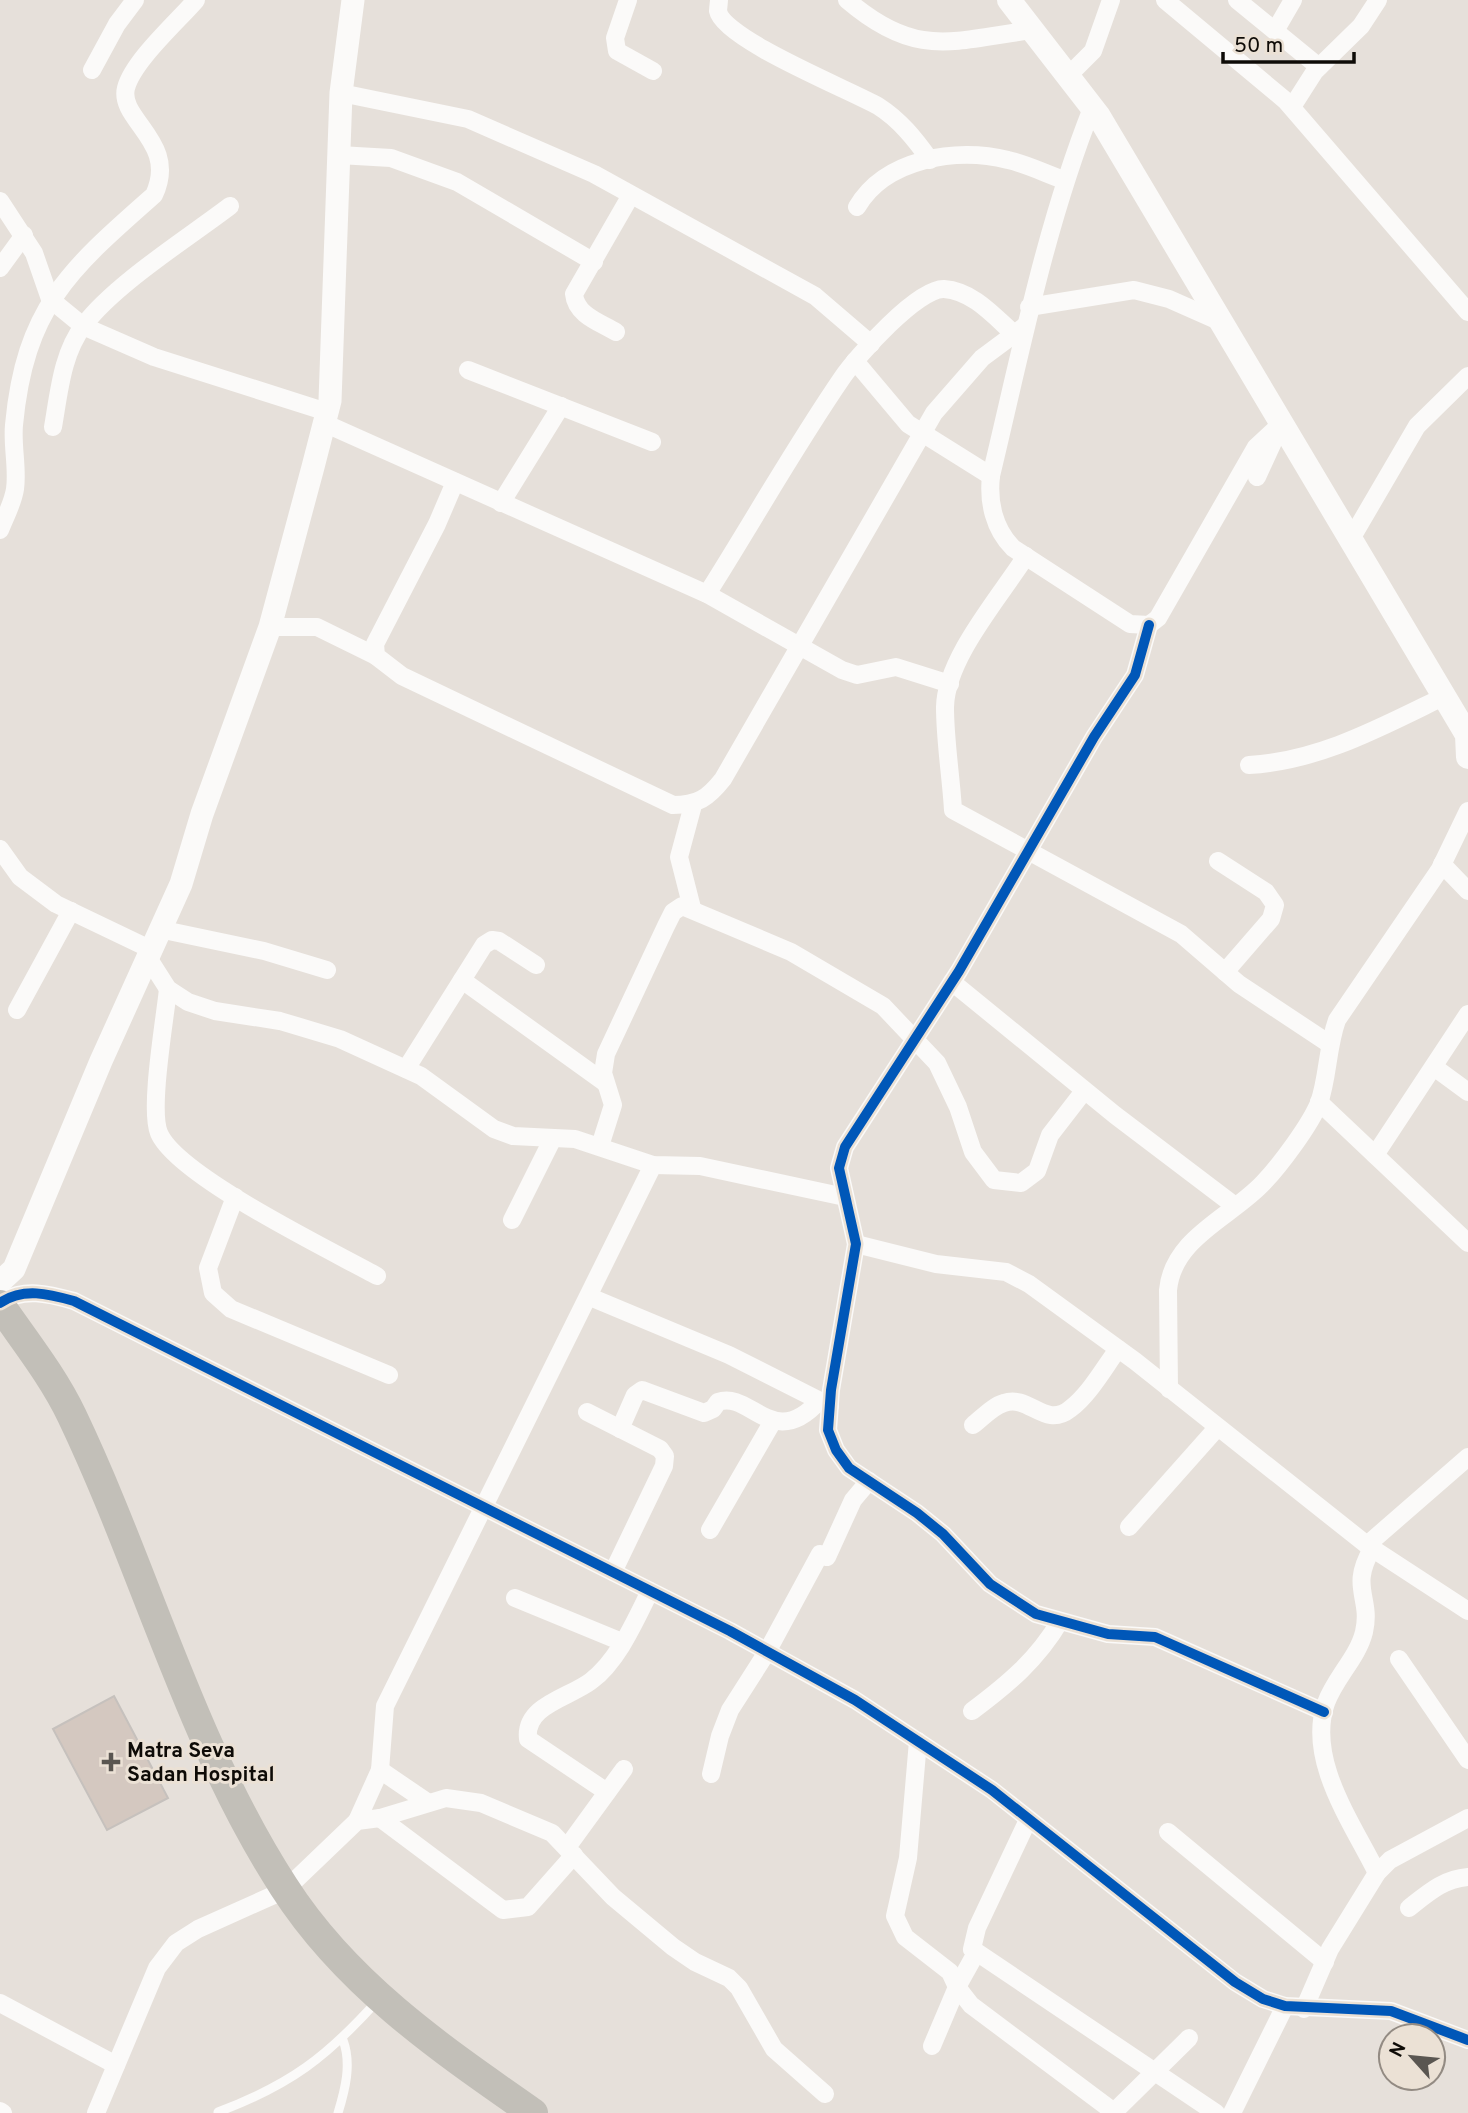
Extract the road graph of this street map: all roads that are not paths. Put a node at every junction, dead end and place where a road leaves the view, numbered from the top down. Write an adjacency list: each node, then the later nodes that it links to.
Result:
1 (135, 0): 16 (street)
2 (196, 0): 32 (street)
3 (353, 0): 19 (street)
4 (628, 0): 17 (street)
5 (719, 0): 23 (street)
6 (847, 0): 13 (street)
7 (1009, 0): 13 (main road)
8 (1111, 0): 18 (street)
9 (1165, 0): 20 (street)
10 (1237, 0): 14 (street)
11 (1293, 0): 14 (street)
12 (1378, 0): 15 (street)
13 (1032, 30): 18 (main road)
14 (1275, 31): 15 (street)
15 (1319, 67): 20 (street)
16 (92, 70)
17 (653, 71)
18 (1068, 76): 21 (main road)
19 (341, 93): 22 (street); 25 (street)
20 (1292, 107): 34 (street)
21 (1093, 108): 24 (street); 35 (main road)
22 (339, 155): 30 (street); 44 (street)
23 (930, 160): 24 (street); 28 (street)
24 (1064, 180): 33 (street)
25 (631, 195): 30 (street); 39 (street)
26 (0, 201): 29 (street)
27 (230, 206): 36 (street)
28 (858, 207)
29 (24, 235): 31 (street); 32 (street)
30 (594, 262): 38 (street)
31 (0, 268)
32 (50, 299): 36 (street); 53 (street)
33 (1029, 307): 35 (street); 37 (street)
34 (1468, 312)
35 (1221, 322): 45 (main road)
36 (83, 326): 44 (street); 46 (street)
37 (1019, 330): 39 (street); 47 (street); 49 (street)
38 (616, 332)
39 (871, 344): 40 (street)
40 (855, 361): 47 (street); 56 (street)
41 (468, 370): 43 (street)
42 (1468, 376): 54 (street)
43 (561, 406): 48 (street); 52 (street)
44 (326, 418): 51 (street); 58 (street)
45 (1282, 423): 50 (street); 54 (main road); 57 (street)
46 (52, 427)
47 (921, 435): 49 (street); 59 (street)
48 (652, 442)
49 (990, 476): 55 (street)
50 (1257, 477)
51 (455, 482): 52 (street); 60 (street)
52 (501, 502): 56 (street)
53 (0, 530)
54 (1351, 539): 62 (main road)
55 (1026, 556): 57 (street); 61 (street)
56 (708, 594): 59 (street)
57 (1149, 625): 69 (street)
58 (270, 627): 60 (street); 75 (street)
59 (799, 648): 61 (street); 66 (street)
60 (376, 656): 66 (street)
61 (950, 684): 69 (street)
62 (1445, 696): 63 (main road); 65 (street)
63 (1466, 725): 64 (main road)
64 (1468, 757)
65 (1249, 765)
66 (693, 805): 73 (street)
67 (1468, 811): 71 (street)
68 (0, 849): 74 (street)
69 (1029, 850): 78 (street); 80 (street)
70 (1218, 861): 78 (street)
71 (1442, 864): 72 (street); 85 (street)
72 (1468, 891)
73 (692, 908): 84 (street); 88 (street)
74 (71, 911): 75 (street); 82 (street)
75 (152, 945): 77 (street); 81 (street); 103 (street)
76 (536, 965): 79 (street)
77 (327, 970)
78 (1225, 972): 85 (street)
79 (462, 980): 87 (street); 88 (street)
80 (952, 982): 84 (street); 89 (street)
81 (168, 989): 87 (street); 96 (street)
82 (17, 1010)
83 (1468, 1014): 86 (street)
84 (915, 1040): 89 (street); 97 (street)
85 (1328, 1043): 91 (street)
86 (1434, 1067): 90 (street); 94 (street)
87 (406, 1069): 92 (street)
88 (604, 1082): 93 (street)
89 (1084, 1091): 98 (street)
90 (1468, 1092)
91 (1319, 1102): 94 (street); 98 (street)
92 (553, 1138): 93 (street); 99 (street)
93 (600, 1146): 95 (street)
94 (1375, 1155): 100 (street)
95 (653, 1165): 97 (street); 104 (street)
96 (234, 1197): 102 (street); 107 (street)
97 (845, 1197): 101 (street)
98 (1235, 1206): 108 (street)
99 (513, 1220)
100 (1468, 1243)
101 (856, 1244): 106 (street); 109 (street)
102 (377, 1276)
103 (0, 1282)
104 (590, 1297): 109 (street); 117 (street)
105 (0, 1304): 117 (street); 146 (highway)
106 (1118, 1349): 108 (street); 112 (street)
107 (389, 1375)
108 (1169, 1389): 113 (street)
109 (824, 1403): 111 (street); 116 (street)
110 (587, 1412): 114 (street)
111 (773, 1421): 114 (street); 119 (street)
112 (973, 1425)
113 (1217, 1428): 118 (street); 120 (street)
114 (620, 1429): 121 (street)
115 (1468, 1457): 120 (street)
116 (869, 1481): 125 (street); 127 (street)
117 (484, 1508): 121 (street); 134 (street)
118 (1129, 1527)
119 (710, 1530)
120 (1370, 1547): 124 (street); 130 (street)
121 (613, 1572): 122 (street)
122 (650, 1591): 126 (street); 127 (street)
123 (515, 1598): 126 (street)
124 (1468, 1611)
125 (1060, 1620): 129 (street); 130 (street)
126 (622, 1642): 136 (street)
127 (767, 1651): 131 (street); 135 (street)
128 (1399, 1659): 132 (street)
129 (972, 1711)
130 (1324, 1712): 144 (street)
131 (918, 1741): 140 (street); 150 (street)
132 (1468, 1759)
133 (624, 1769): 136 (street)
134 (380, 1770): 137 (street); 141 (street)
135 (711, 1774)
136 (607, 1792): 143 (street)
137 (428, 1802): 138 (street); 143 (street)
138 (380, 1818): 141 (street); 143 (street)
139 (1468, 1818): 144 (street)
140 (1028, 1820): 148 (street); 153 (street)
141 (357, 1821): 146 (street)
142 (1168, 1832): 149 (street)
143 (571, 1850): 161 (street)
144 (1377, 1873): 149 (street)
145 (1468, 1877): 147 (street)
146 (285, 1890): 151 (highway); 159 (street)
147 (1409, 1908)
148 (976, 1954): 150 (street); 160 (street)
149 (1325, 1962): 154 (street)
150 (957, 1987): 158 (street); 163 (street)
151 (380, 1998): 156 (lane); 166 (highway)
152 (0, 2003): 159 (street)
153 (1285, 2006): 154 (street); 168 (street)
154 (1304, 2009): 157 (street)
155 (1189, 2038): 160 (street)
156 (342, 2040): 162 (lane); 165 (lane)
157 (1468, 2040)
158 (932, 2046)
159 (116, 2065): 164 (street)
160 (1153, 2073): 163 (street); 167 (street)
161 (825, 2094)
162 (218, 2112)
163 (1113, 2112)
164 (96, 2113)
165 (338, 2113)
166 (533, 2113)
167 (1216, 2113)
168 (1231, 2113)

